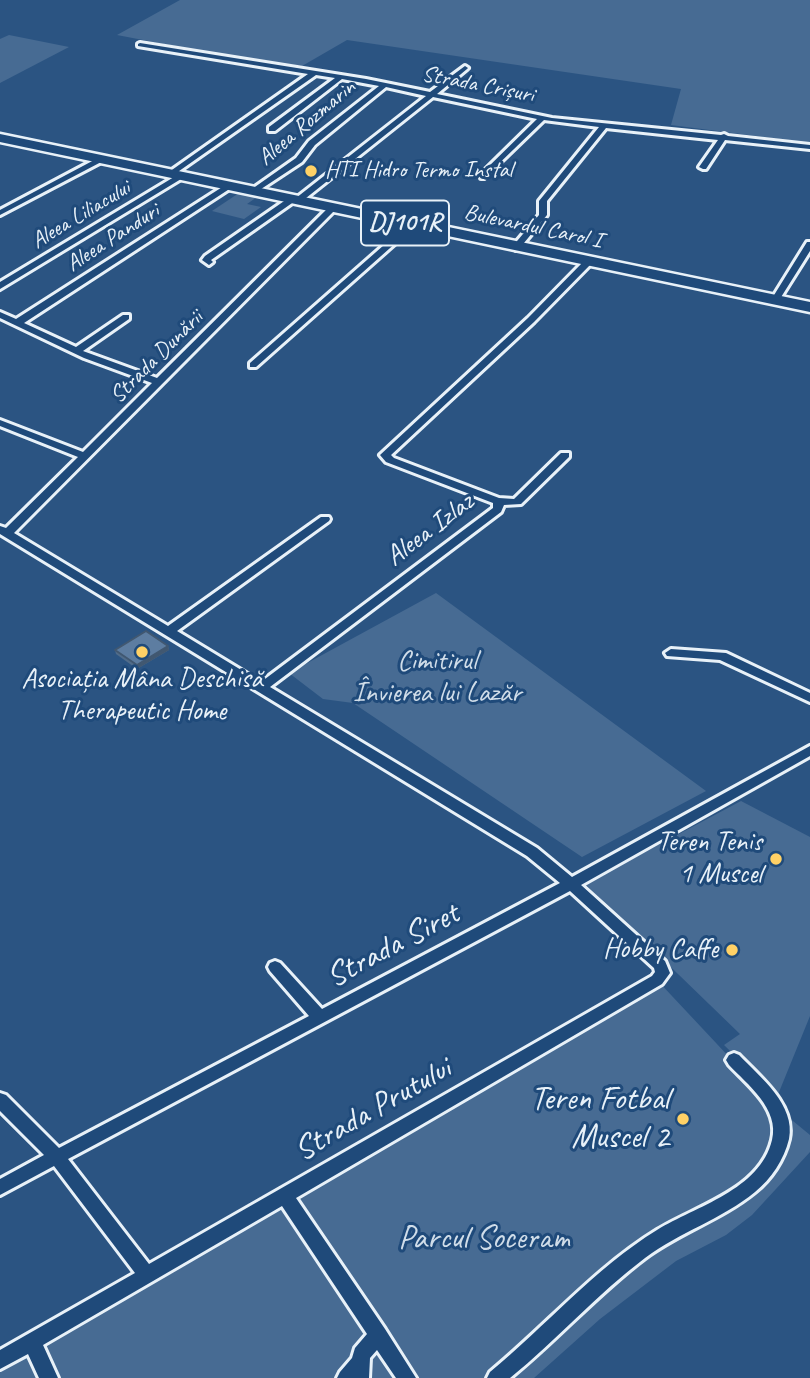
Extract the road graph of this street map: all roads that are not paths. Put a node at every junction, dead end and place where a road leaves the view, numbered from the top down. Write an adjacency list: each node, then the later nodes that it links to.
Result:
1 (140, 45): 3 (street, Strada Crișuri)
2 (465, 68): 6 (street)
3 (314, 73): 4 (street, Strada Crișuri); 15 (street, Aleea Liliacului)
4 (341, 77): 5 (street, Strada Crișuri); 9 (street)
5 (384, 85): 6 (street, Strada Crișuri); 18 (street, Aleea Rozmarin)
6 (428, 96): 7 (street, Strada Crișuri); 19 (street)
7 (542, 118): 8 (street, Strada Crișuri); 16 (street)
8 (604, 126): 10 (street, Strada Crișuri); 24 (street)
9 (272, 130)
10 (724, 136): 12 (street, Strada Crișuri); 14 (street)
11 (0, 138): 13 (main road, Bulevardul Carol I / DJ101R)
12 (810, 147)
13 (101, 160): 15 (main road, Bulevardul Carol I / DJ101R); 21 (street)
14 (703, 167)
15 (177, 175): 17 (main road, Bulevardul Carol I / DJ101R); 27 (street, Aleea Liliacului)
16 (484, 176)
17 (230, 186): 18 (main road, Bulevardul Carol I / DJ101R); 32 (street, Aleea Panduri)
18 (255, 191): 19 (main road, Bulevardul Carol I / DJ101R)
19 (296, 200): 20 (main road, Bulevardul Carol I / DJ101R); 25 (street)
20 (333, 208): 22 (main road, Bulevardul Carol I / DJ101R); 36 (street, Strada Dunării)
21 (0, 213)
22 (412, 225): 24 (main road, Bulevardul Carol I / DJ101R); 35 (street)
23 (810, 244): 28 (street)
24 (516, 247): 26 (main road, Bulevardul Carol I / DJ101R)
25 (208, 262)
26 (588, 262): 28 (main road, Bulevardul Carol I / DJ101R); 40 (street, Aleea Izlaz)
27 (0, 286)
28 (775, 300): 29 (main road, Bulevardul Carol I / DJ101R)
29 (810, 307)
30 (0, 315): 32 (street)
31 (127, 317): 34 (street)
32 (14, 322): 33 (street, Aleea Panduri); 34 (street)
33 (0, 328)
34 (76, 351): 36 (street)
35 (253, 365)
36 (159, 382): 39 (street, Strada Dunării)
37 (0, 423): 39 (street)
38 (565, 455): 40 (street)
39 (85, 456): 42 (street, Strada Dunării)
40 (497, 501): 45 (street, Aleea Izlaz)
41 (324, 519): 43 (street)
42 (4, 531): 43 (street)
43 (170, 630): 45 (street)
44 (671, 653): 46 (street)
45 (263, 686): 48 (street)
46 (810, 698)
47 (810, 751): 48 (street, Strada Siret)
48 (571, 884): 50 (street, Strada Siret); 55 (street, Strada Prutului)
49 (275, 967): 50 (street)
50 (320, 1018): 53 (street, Strada Siret)
51 (734, 1060): 63 (street)
52 (0, 1100): 53 (street)
53 (57, 1157): 54 (street, Strada Siret); 56 (street)
54 (0, 1188)
55 (285, 1195): 56 (street, Strada Prutului); 57 (street)
56 (147, 1275): 58 (street, Strada Prutului)
57 (379, 1335): 60 (street); 62 (street)
58 (32, 1342): 59 (street, Strada Prutului); 61 (street)
59 (0, 1360)
60 (355, 1373)
61 (49, 1378)
62 (407, 1378)
63 (496, 1378)

